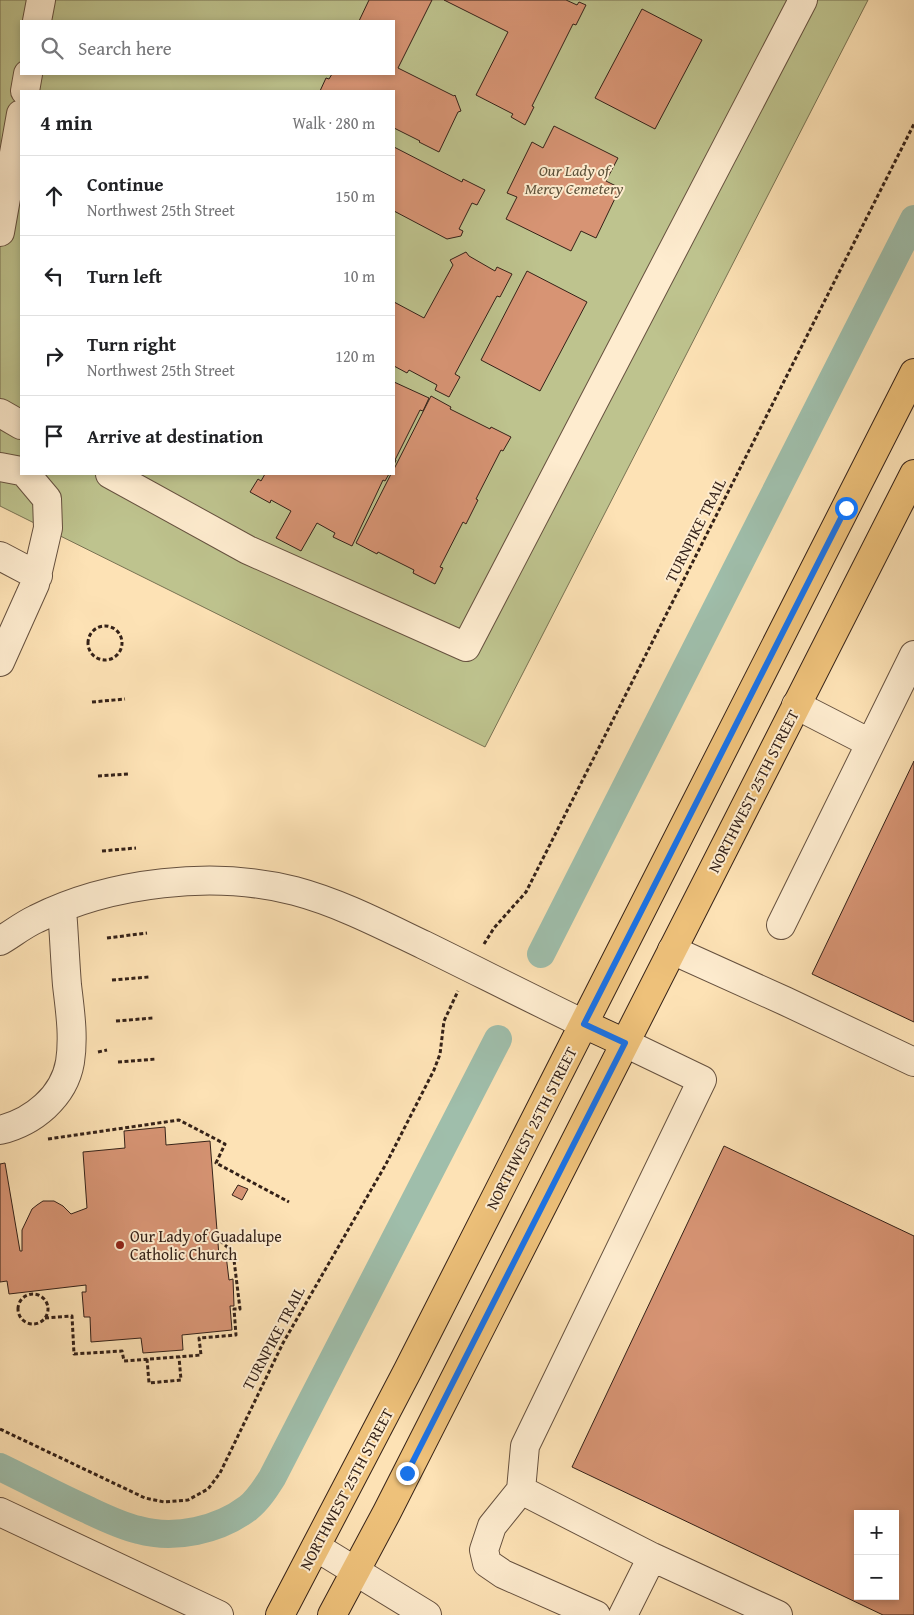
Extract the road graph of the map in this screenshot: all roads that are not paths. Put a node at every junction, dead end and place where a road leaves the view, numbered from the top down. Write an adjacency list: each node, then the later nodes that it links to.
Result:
1 (41, 0): 3 (street)
2 (803, 0): 15 (street)
3 (37, 20)
4 (28, 75): 5 (street)
5 (25, 90)
6 (20, 120): 7 (street)
7 (0, 232)
8 (914, 373): 26 (main road, NORTHWEST 25TH STREET)
9 (0, 413): 10 (street)
10 (20, 424)
11 (0, 467): 12 (street)
12 (20, 472)
13 (914, 474): 20 (main road, NORTHWEST 25TH STREET)
14 (27, 475): 17 (street)
15 (112, 475)
16 (0, 556): 17 (street)
17 (38, 576): 19 (street)
18 (914, 655): 21 (street)
19 (0, 662)
20 (796, 705): 21 (street); 25 (main road, NORTHWEST 25TH STREET)
21 (870, 743): 23 (street)
22 (62, 909): 24 (street); 26 (street); 29 (street)
23 (780, 925)
24 (0, 941)
25 (672, 950): 27 (main road, NORTHWEST 25TH STREET); 28 (street)
26 (584, 1024): 27 (main road); 32 (main road, NORTHWEST 25TH STREET)
27 (625, 1043): 30 (street); 34 (main road, NORTHWEST 25TH STREET)
28 (914, 1062)
29 (0, 1130)
30 (521, 1490): 33 (street); 39 (street)
31 (0, 1512): 35 (street)
32 (316, 1547): 34 (street); 36 (main road, NORTHWEST 25TH STREET)
33 (652, 1557): 40 (street); 41 (street)
34 (356, 1570): 37 (main road, NORTHWEST 25TH STREET); 38 (street)
35 (219, 1615)
36 (280, 1615)
37 (332, 1615)
38 (427, 1615)
39 (596, 1615)
40 (623, 1615)
41 (778, 1615)

